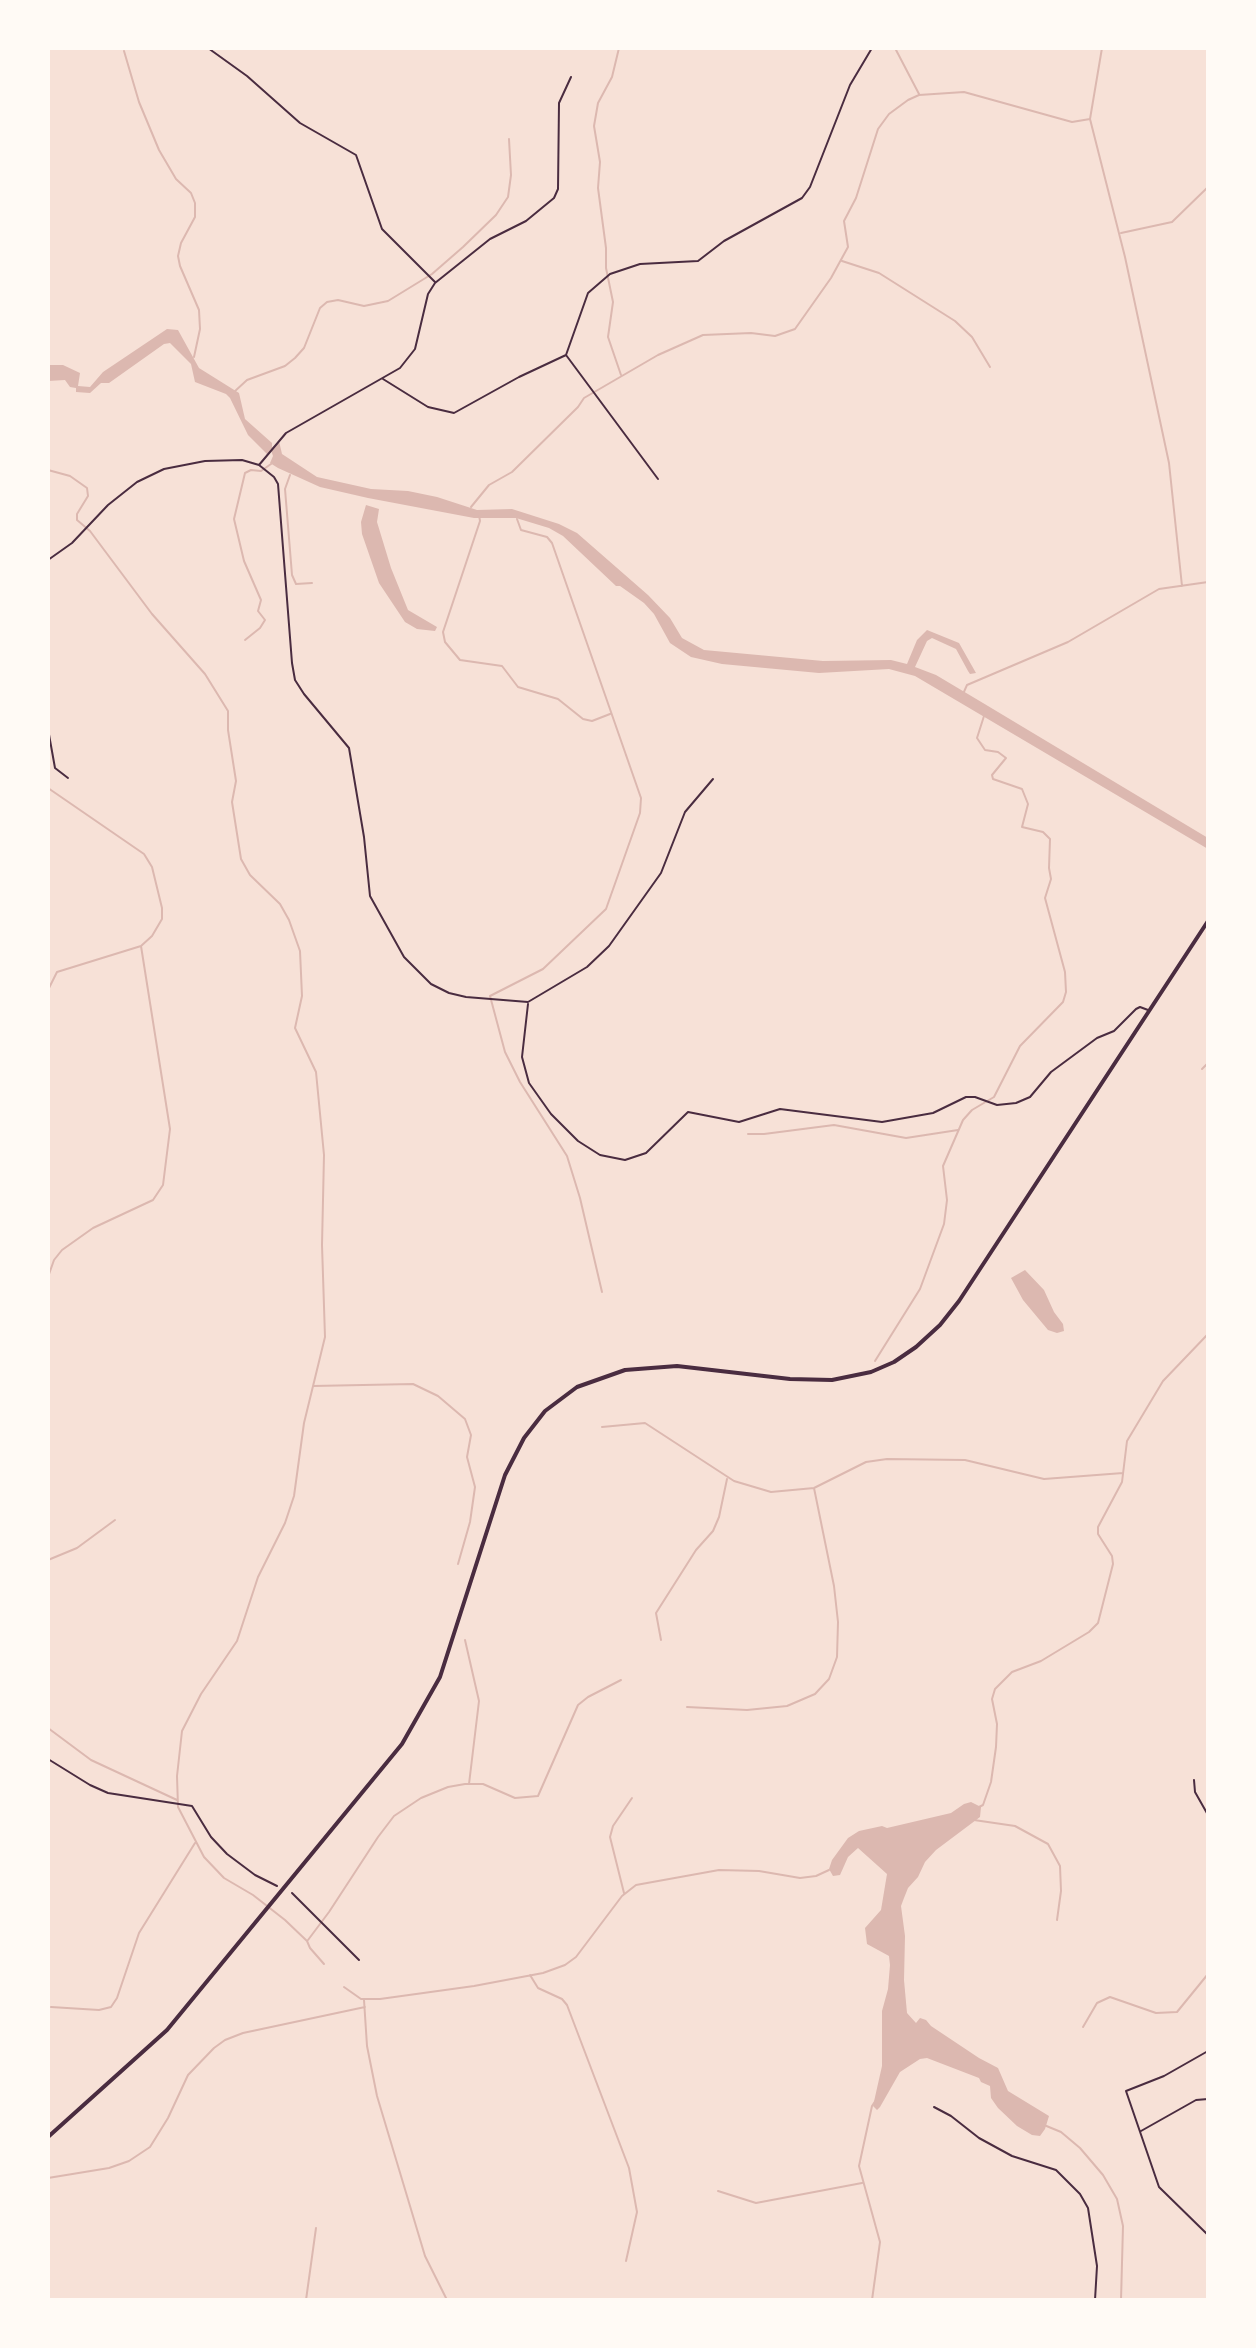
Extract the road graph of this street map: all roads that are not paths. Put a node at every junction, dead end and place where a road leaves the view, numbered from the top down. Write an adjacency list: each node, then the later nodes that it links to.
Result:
1 (208, 48): 4 (street)
2 (872, 48): 5 (street)
3 (571, 77): 4 (street)
4 (435, 283): 6 (street)
5 (566, 355): 6 (street); 8 (street)
6 (382, 379): 7 (street)
7 (259, 465): 9 (street); 14 (street)
8 (658, 479)
9 (48, 560)
10 (48, 729): 11 (street)
11 (68, 778)
12 (713, 779): 14 (street)
13 (1208, 921): 15 (main road)
14 (528, 1002): 15 (street)
15 (1149, 1011): 26 (main road)
16 (48, 1759): 19 (street)
17 (1194, 1780): 18 (street)
18 (1208, 1815)
19 (277, 1886)
20 (292, 1893): 21 (street)
21 (359, 1960)
22 (1208, 2051): 25 (street)
23 (1208, 2099): 25 (street)
24 (934, 2107): 28 (street)
25 (1140, 2132): 27 (street)
26 (49, 2136)
27 (1208, 2235)
28 (1095, 2300)

